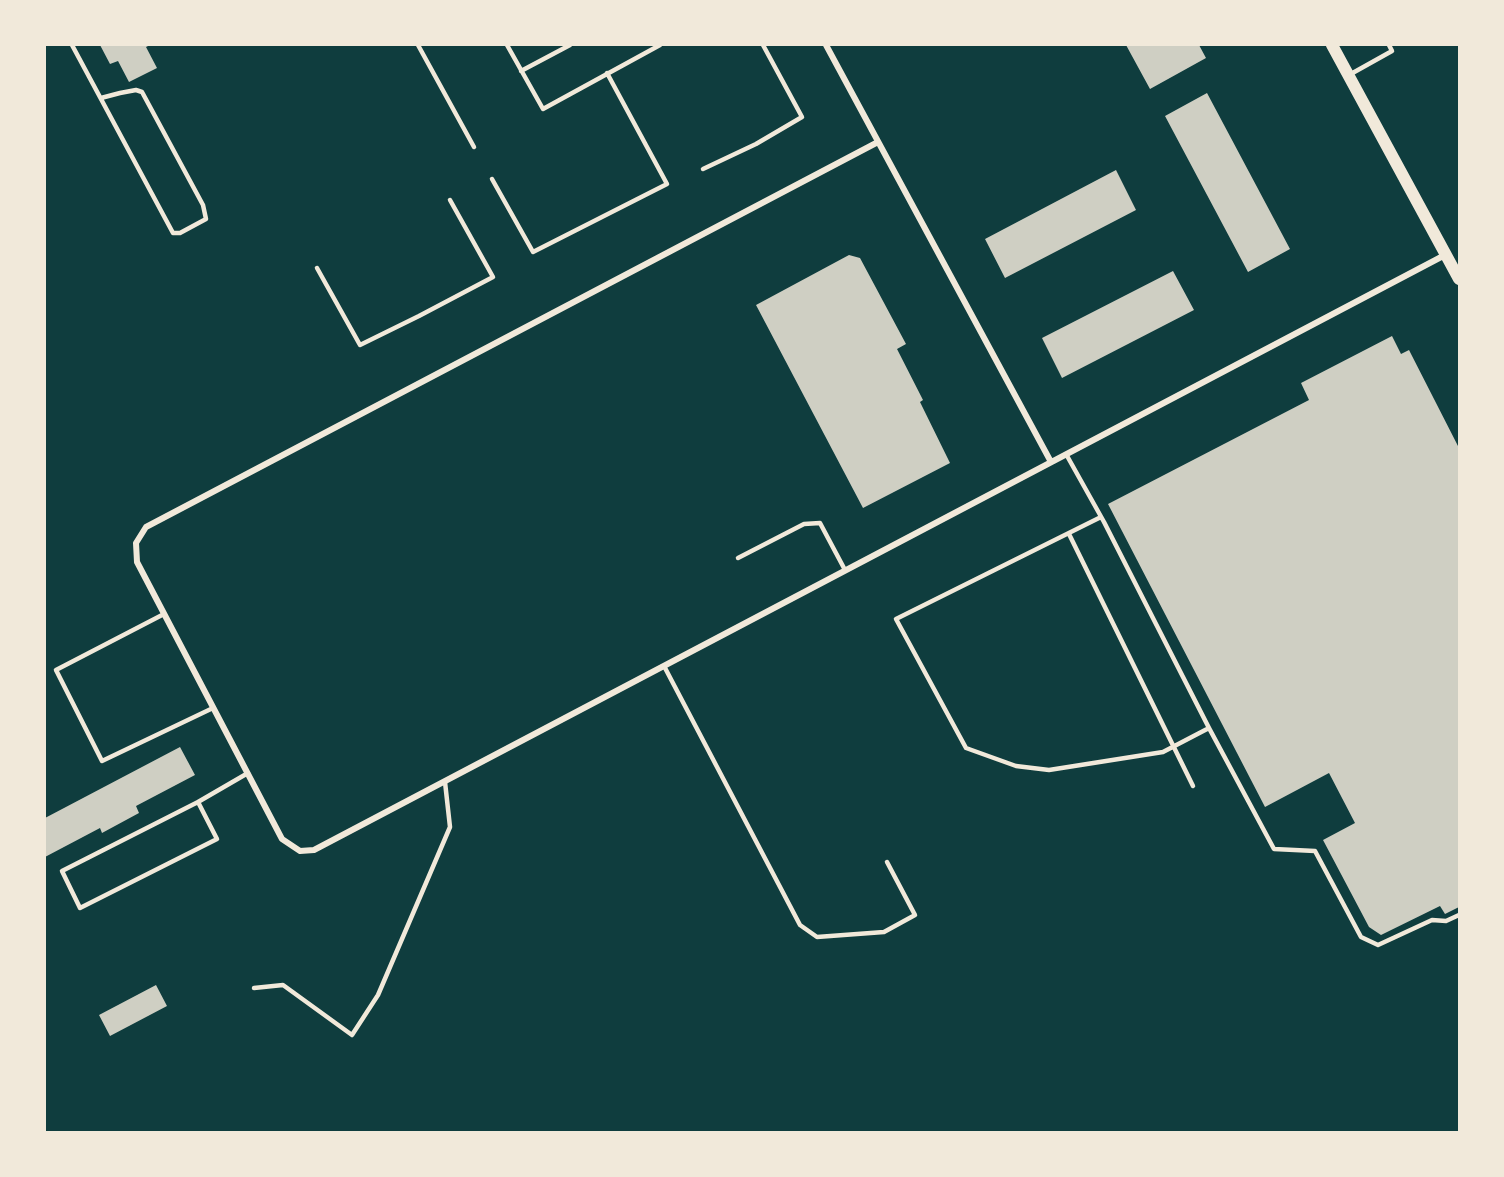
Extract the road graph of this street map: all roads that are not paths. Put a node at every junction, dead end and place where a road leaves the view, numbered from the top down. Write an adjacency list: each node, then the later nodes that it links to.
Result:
1 (72, 45): 14 (lane)
2 (418, 45): 16 (lane)
3 (507, 45): 11 (lane)
4 (570, 45): 11 (lane)
5 (660, 45): 10 (lane)
6 (763, 45): 17 (lane)
7 (826, 45): 15 (street)
8 (1332, 45): 13 (main road)
9 (1389, 45): 13 (lane)
10 (652, 47): 12 (lane)
11 (521, 71): 12 (lane)
12 (607, 74): 18 (lane)
13 (1349, 75): 20 (main road)
14 (101, 98): 14 (lane)
15 (878, 142): 24 (street); 29 (street)
16 (474, 147)
17 (703, 169)
18 (492, 179)
19 (450, 200): 21 (lane)
20 (1446, 254): 22 (main road); 23 (street)
21 (317, 268)
22 (1459, 279)
23 (1066, 454): 24 (street); 25 (lane)
24 (1051, 462): 28 (street)
25 (1101, 517): 26 (lane); 32 (lane)
26 (1068, 534): 33 (lane); 33 (lane)
27 (738, 558): 28 (lane)
28 (845, 570): 30 (street)
29 (164, 614): 31 (street); 31 (lane)
30 (664, 666): 35 (street); 38 (lane)
31 (213, 708): 34 (street)
32 (1209, 728): 33 (lane); 39 (lane)
33 (1173, 746): 36 (lane)
34 (248, 773): 35 (street); 37 (lane)
35 (445, 782): 40 (lane)
36 (1193, 786)
37 (198, 802): 37 (lane)
38 (887, 862)
39 (1459, 915)
40 (254, 988)

